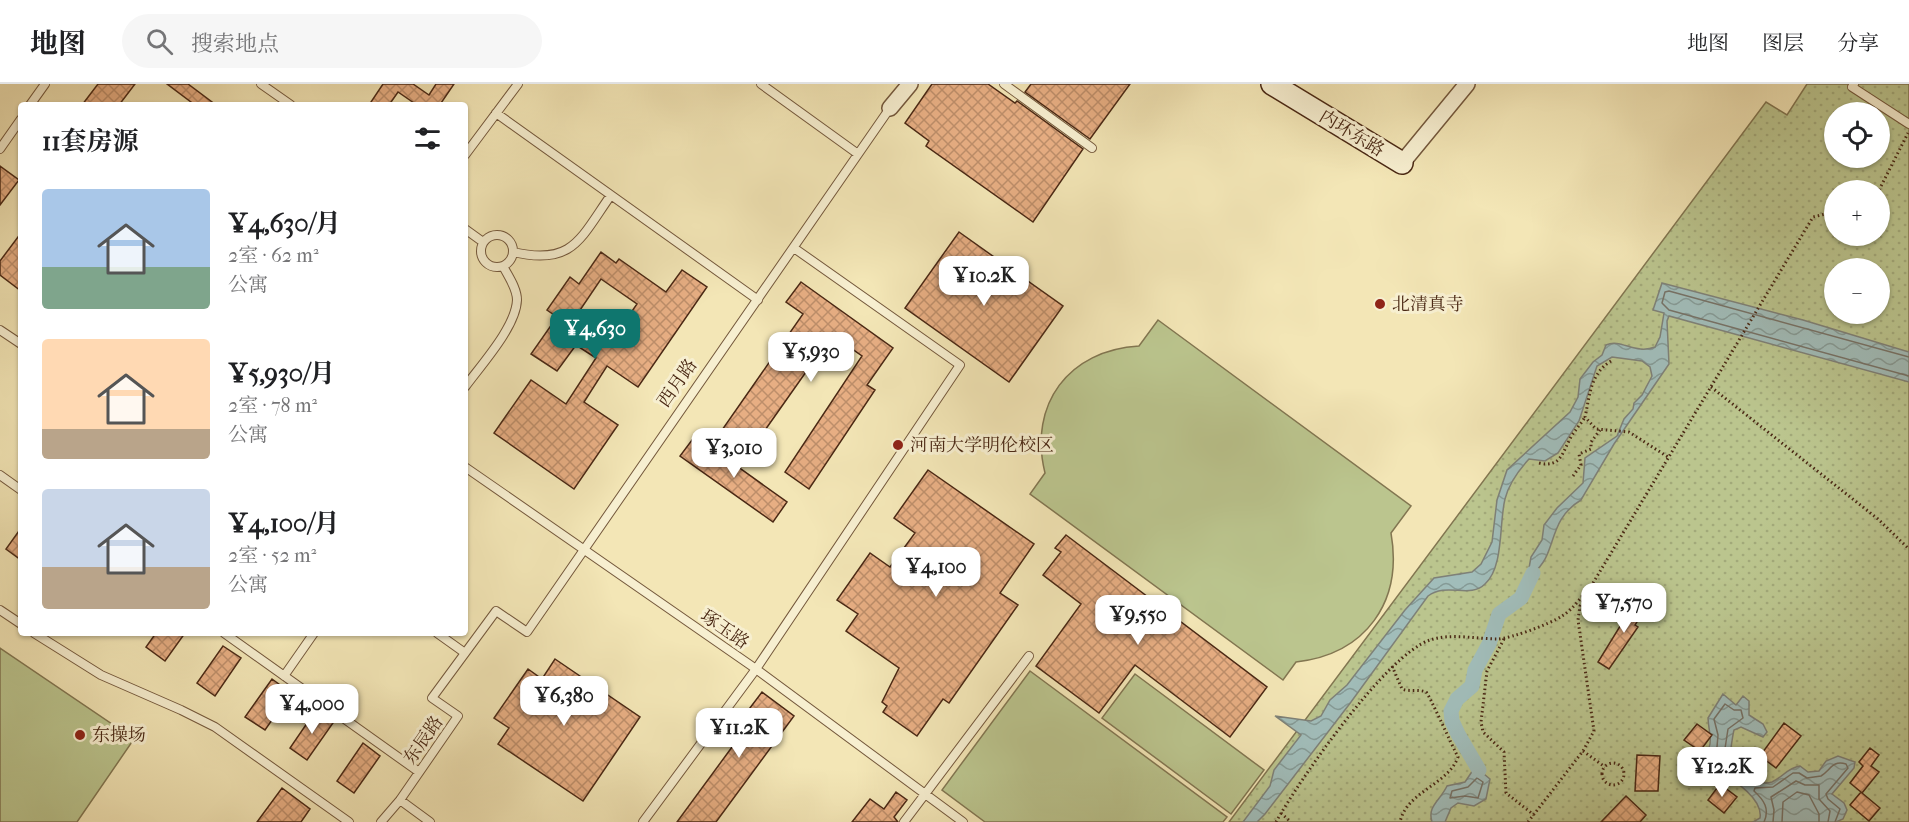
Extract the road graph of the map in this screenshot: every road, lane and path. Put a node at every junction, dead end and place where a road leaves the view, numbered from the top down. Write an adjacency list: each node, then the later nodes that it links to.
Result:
1 (45, 84): 10 (lane)
2 (261, 84): 11 (lane)
3 (518, 84): 13 (lane)
4 (761, 84): 20 (lane)
5 (910, 84): 12 (street, 西月路)
6 (1005, 84): 17 (lane)
7 (1272, 84): 21 (street, 内环东路)
8 (1467, 84): 21 (street)
9 (1854, 84): 15 (lane)
10 (32, 102)
11 (287, 102)
12 (890, 108): 20 (lane, 西月路)
13 (496, 113): 19 (lane); 23 (lane)
14 (18, 122): 18 (lane)
15 (1909, 124)
16 (1909, 132): 22 (path)
17 (1092, 148)
18 (0, 149)
19 (468, 151)
20 (858, 154): 27 (lane, 西月路)
21 (1402, 163)
22 (1884, 180)
23 (611, 195): 28 (lane); 30 (lane)
24 (1824, 214): 35 (path)
25 (468, 231): 26 (lane)
26 (483, 242): 28 (lane); 29 (lane)
27 (794, 248): 30 (lane, 西月路); 57 (lane)
28 (513, 252): 29 (lane)
29 (503, 266): 34 (lane)
30 (758, 300): 45 (lane, 西月路)
31 (0, 330): 32 (lane)
32 (18, 342)
33 (1611, 362): 36 (path)
34 (468, 383)
35 (1711, 387): 38 (path); 44 (path)
36 (1585, 417): 37 (path); 39 (path)
37 (1600, 430): 38 (path); 42 (path)
38 (1669, 457): 46 (path)
39 (1539, 463)
40 (468, 469): 45 (lane, 琢玉路)
41 (0, 475): 43 (lane)
42 (1574, 476)
43 (18, 488)
44 (1909, 549)
45 (584, 550): 54 (lane, 西月路); 57 (lane, 琢玉路)
46 (1593, 583): 53 (path); 59 (path)
47 (0, 610): 48 (lane)
48 (18, 622)
49 (39, 636): 66 (lane)
50 (228, 636): 58 (lane)
51 (312, 636): 58 (lane)
52 (440, 636): 54 (lane)
53 (1505, 638): 56 (path); 65 (path)
54 (465, 653): 61 (lane, 东辰路)
55 (1029, 656): 62 (lane)
56 (1392, 666): 64 (path); 74 (path)
57 (756, 669): 62 (lane, 琢玉路); 69 (lane)
58 (284, 676): 61 (lane)
59 (1584, 752): 60 (path); 65 (path)
60 (1605, 767): 60 (path)
61 (419, 772): 63 (lane, 东辰路)
62 (925, 794): 70 (lane); 71 (lane, 琢玉路)
63 (400, 800): 67 (lane, 东辰路); 68 (lane)
64 (1281, 813): 72 (path); 73 (path)
65 (1533, 815): 75 (path)
66 (349, 822)
67 (381, 822)
68 (430, 822)
69 (643, 822)
70 (904, 822)
71 (963, 822)
72 (1276, 822)
73 (1291, 822)
74 (1400, 822)
75 (1528, 822)

